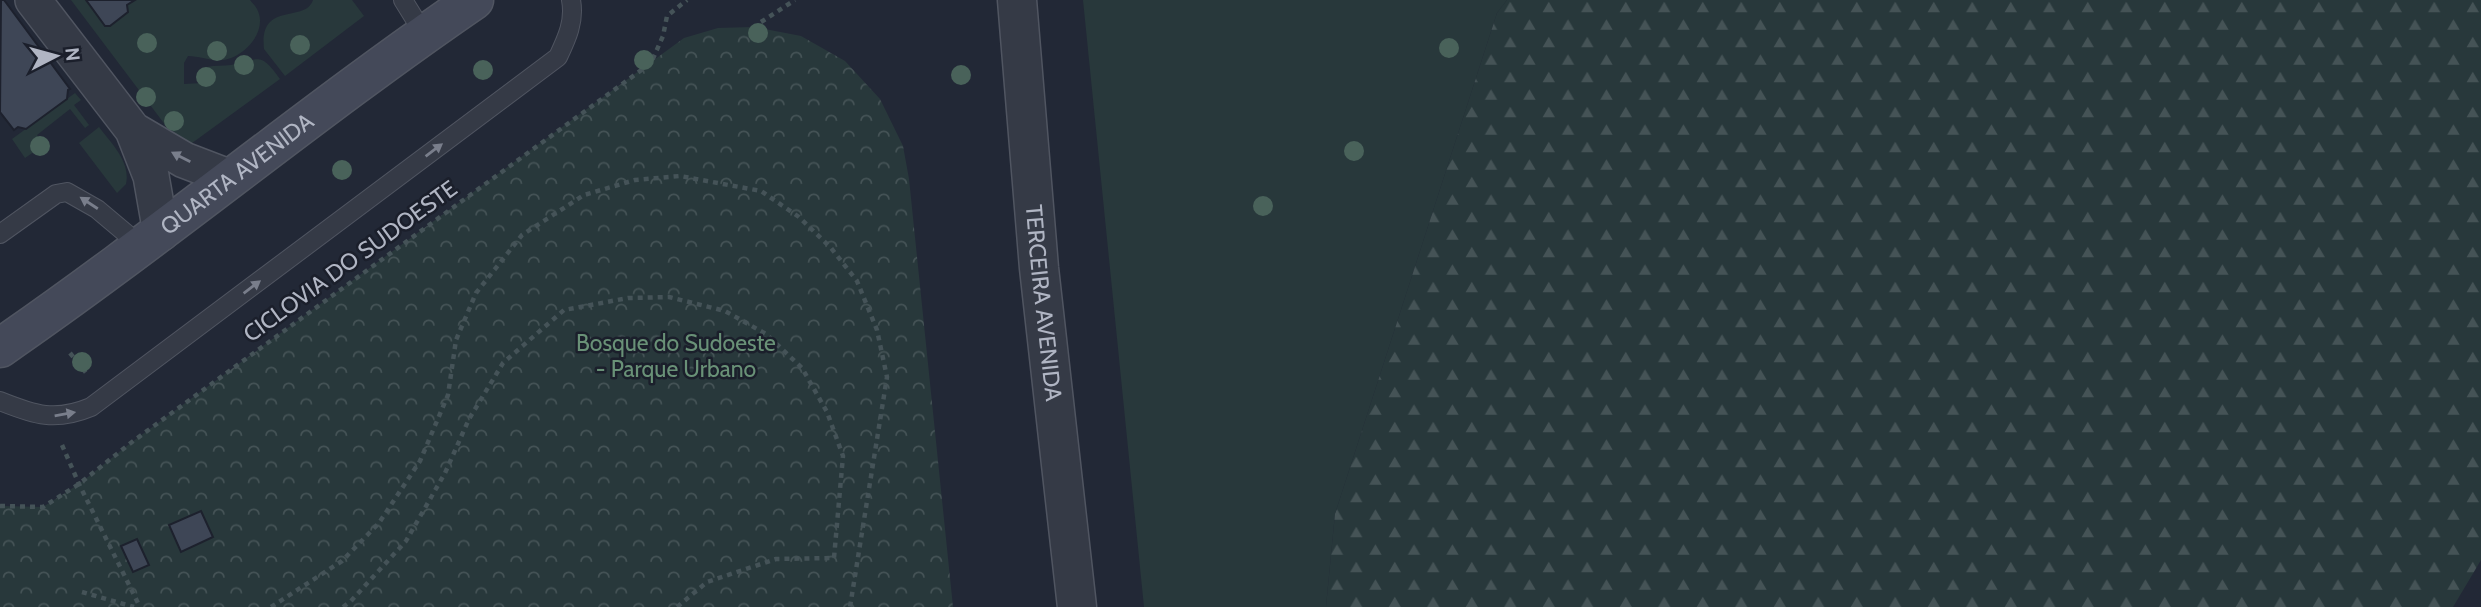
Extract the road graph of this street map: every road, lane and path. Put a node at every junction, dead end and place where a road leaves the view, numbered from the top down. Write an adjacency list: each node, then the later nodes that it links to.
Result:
1 (33, 0): 10 (street)
2 (403, 0): 9 (lane)
3 (474, 0): 9 (main road, QUARTA AVENIDA)
4 (570, 0): 16 (lane, one-way to 4)
5 (687, 0): 17 (path, CICLOVIA DO SUDOESTE)
6 (795, 0): 8 (path)
7 (1017, 0): 26 (street, TERCEIRA AVENIDA)
8 (761, 22)
9 (424, 34): 11 (main road, QUARTA AVENIDA)
10 (133, 130): 11 (street, one-way to 10); 13 (street)
11 (231, 178): 13 (main road, QUARTA AVENIDA)
12 (0, 234): 13 (lane, one-way to 12)
13 (151, 240): 14 (main road, QUARTA AVENIDA)
14 (3, 339)
15 (0, 401): 16 (lane)
16 (57, 416): 17 (path)
17 (79, 484): 18 (path, CICLOVIA DO SUDOESTE); 21 (path)
18 (0, 506)
19 (82, 592): 20 (path)
20 (134, 607)
21 (140, 607)
22 (271, 607): 25 (path)
23 (343, 607): 24 (path)
24 (677, 607)
25 (850, 607)
26 (1077, 607)

